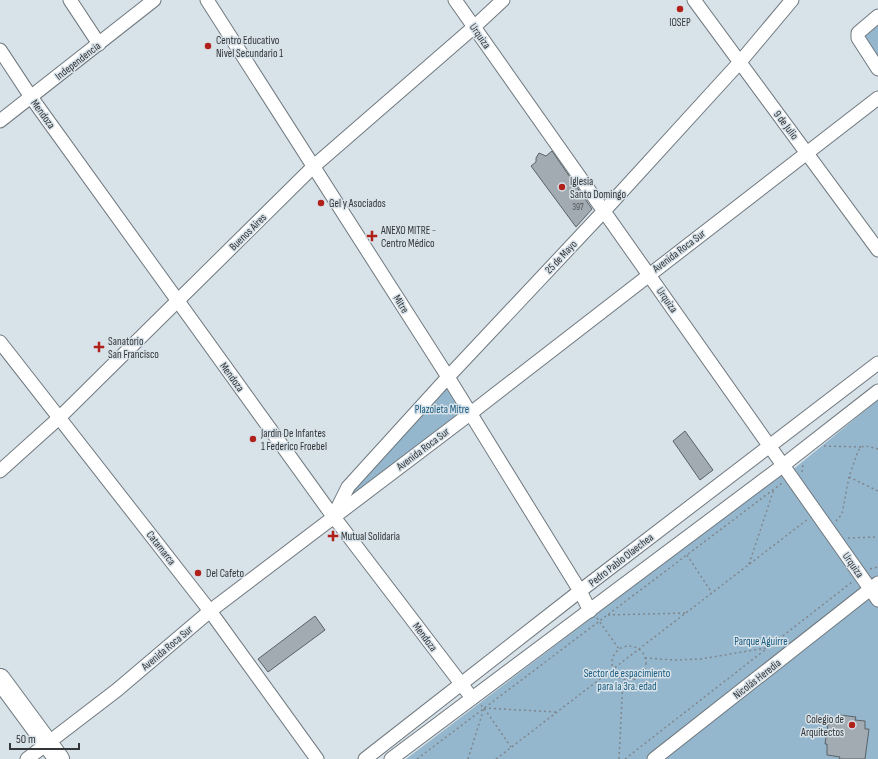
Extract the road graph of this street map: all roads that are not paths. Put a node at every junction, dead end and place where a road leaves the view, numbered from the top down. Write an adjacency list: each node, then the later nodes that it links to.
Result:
1 (70, 0): 10 (street)
2 (154, 0): 10 (street, Independencia)
3 (207, 0): 18 (street, Mitre)
4 (455, 0): 9 (street, Urquiza)
5 (503, 0): 9 (street, Buenos Aires)
6 (694, 0): 12 (street, 9 de Julio)
7 (792, 0): 12 (street, 25 de Mayo)
8 (878, 16): 13 (street)
9 (474, 28): 18 (street, Buenos Aires); 19 (street, Urquiza)
10 (99, 44): 14 (street, Independencia)
11 (0, 50): 14 (street, Mendoza)
12 (740, 62): 17 (street, 9 de Julio); 19 (street, 25 de Mayo)
13 (878, 69)
14 (32, 97): 16 (street, Independencia); 22 (street, Mendoza)
15 (878, 98): 17 (street, Avenida Roca Sur)
16 (0, 121)
17 (808, 153): 20 (street, 9 de Julio); 21 (street, Avenida Roca Sur)
18 (314, 166): 22 (street, Buenos Aires); 25 (street, Mitre)
19 (604, 211): 21 (street, Urquiza); 25 (street, 25 de Mayo)
20 (878, 250)
21 (649, 275): 27 (street, Avenida Roca Sur); 29 (street, Urquiza)
22 (178, 301): 28 (street, Buenos Aires); 32 (street, Mendoza)
23 (0, 342): 28 (street, Catamarca)
24 (878, 363): 29 (street, Pedro Pablo Olaechea)
25 (448, 377): 27 (street, Mitre); 32 (street, 25 de Mayo)
26 (878, 391): 30 (street, Pedro Pablo Olaechea)
27 (471, 413): 32 (street, Avenida Roca Sur); 34 (street, Mitre)
28 (60, 417): 31 (street, Buenos Aires); 36 (street, Catamarca)
29 (769, 446): 30 (street, Urquiza); 34 (street, Pedro Pablo Olaechea)
30 (783, 466): 33 (street, Urquiza); 37 (street, Pedro Pablo Olaechea)
31 (0, 471)
32 (334, 516): 36 (street, Avenida Roca Sur); 39 (street, Mendoza)
33 (874, 586): 35 (street, Urquiza); 46 (street, Nicolás Heredia)
34 (580, 591): 37 (street, Mitre); 39 (street, Pedro Pablo Olaechea)
35 (878, 600)
36 (210, 611): 41 (street, Avenida Roca Sur); 43 (street, Catamarca)
37 (590, 611): 40 (street, Pedro Pablo Olaechea)
38 (0, 679): 41 (highway)
39 (461, 684): 40 (street, Mendoza); 44 (street, Pedro Pablo Olaechea)
40 (472, 698): 45 (street, Pedro Pablo Olaechea)
41 (53, 751): 42 (street, Avenida Roca Sur)
42 (27, 759)
43 (317, 759)
44 (365, 759)
45 (391, 759)
46 (654, 759)

